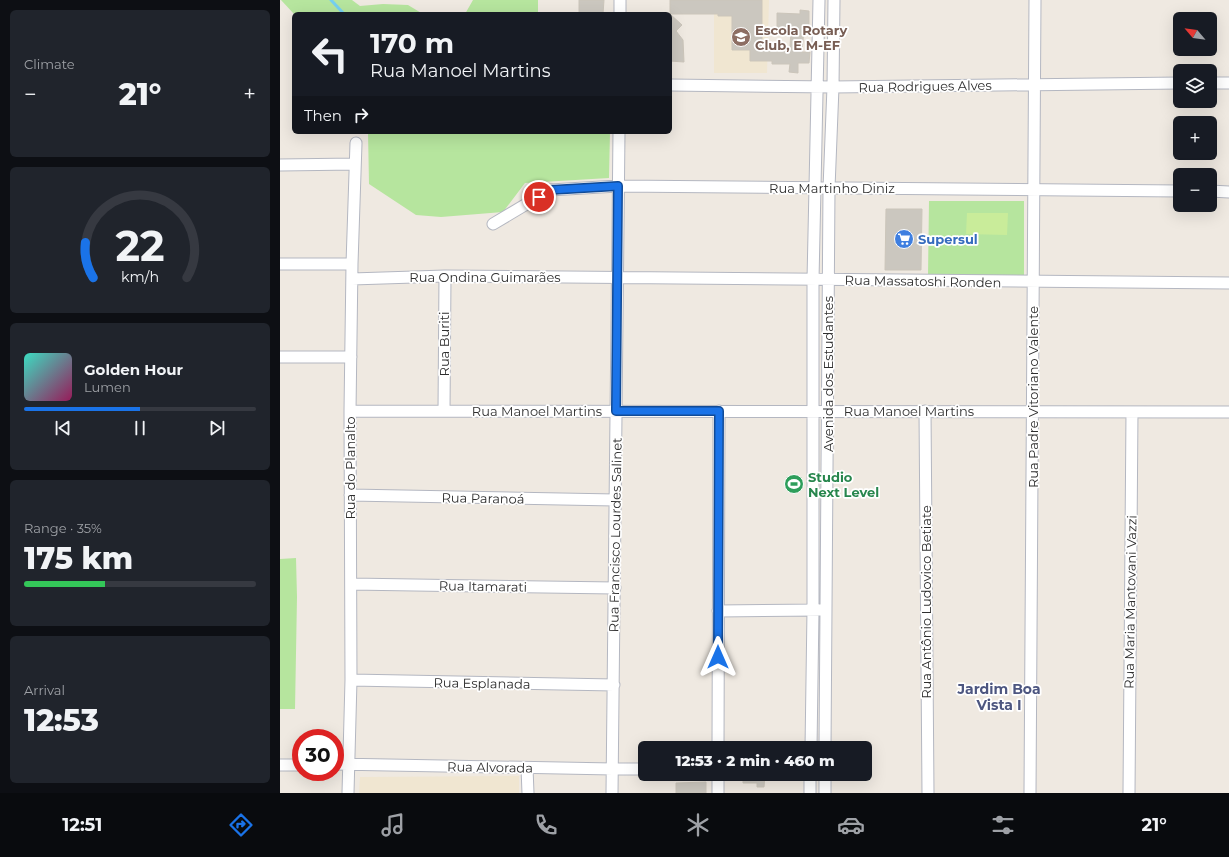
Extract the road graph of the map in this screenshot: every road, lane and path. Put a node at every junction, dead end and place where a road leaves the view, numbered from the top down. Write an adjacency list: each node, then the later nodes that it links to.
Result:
1 (620, 0): 5 (street)
2 (1035, 0): 9 (street, Rua Padre Vitoriano Valente)
3 (819, 5): 4 (street); 11 (street, Avenida dos Estudantes)
4 (834, 5): 12 (street, Avenida dos Estudantes)
5 (620, 12)
6 (1173, 83): 9 (street, Rua Rodrigues Alves)
7 (1217, 83): 8 (street)
8 (1229, 83)
9 (1035, 84): 12 (street, Rua Rodrigues Alves); 20 (street, Rua Padre Vitoriano Valente)
10 (672, 85): 11 (street, Rua Rodrigues Alves)
11 (817, 87): 12 (street, Rua Rodrigues Alves); 18 (street, Avenida dos Estudantes)
12 (833, 87): 19 (street, Avenida dos Estudantes)
13 (619, 134): 17 (street, Rua Francisco Lourdes Salinet)
14 (356, 143): 15 (street, Rua do Planalto)
15 (355, 164): 16 (street); 26 (street, Rua do Planalto)
16 (280, 165)
17 (618, 186): 18 (street, Rua Martinho Diniz); 24 (street, Rua Martinho Diniz); 28 (street, Rua Francisco Lourdes Salinet)
18 (815, 188): 19 (street, Rua Martinho Diniz); 30 (street, Avenida dos Estudantes)
19 (828, 188): 20 (street, Rua Martinho Diniz); 31 (street, Avenida dos Estudantes)
20 (1034, 190): 21 (street, Rua Martinho Diniz); 32 (street, Rua Padre Vitoriano Valente)
21 (1173, 191)
22 (1217, 191): 23 (street)
23 (1229, 192)
24 (493, 224)
25 (280, 264): 26 (street)
26 (352, 264): 29 (street, Rua do Planalto)
27 (445, 276): 28 (street, Rua Ondina Guimarães); 29 (street, Rua Ondina Guimarães); 37 (street, Rua Buriti)
28 (617, 278): 30 (street, Rua Massatoshi Ronden); 38 (street, Rua Francisco Lourdes Salinet)
29 (352, 279): 35 (street, Rua do Planalto)
30 (813, 280): 31 (street, Rua Massatoshi Ronden); 40 (street, Avenida dos Estudantes)
31 (828, 280): 32 (street, Rua Massatoshi Ronden); 41 (street, Avenida dos Estudantes)
32 (1033, 282): 33 (street, Rua Massatoshi Ronden); 42 (street, Rua Padre Vitoriano Valente)
33 (1229, 283)
34 (280, 357): 35 (street)
35 (351, 357): 36 (street, Rua do Planalto)
36 (350, 411): 37 (street, Rua Manoel Martins); 46 (street, Rua do Planalto)
37 (444, 411): 38 (street, Rua Manoel Martins)
38 (616, 411): 39 (street, Rua Manoel Martins); 47 (street, Rua Francisco Lourdes Salinet)
39 (719, 411): 40 (street, Rua Manoel Martins); 54 (street)
40 (813, 411): 41 (street, Rua Manoel Martins); 48 (street, Avenida dos Estudantes)
41 (828, 411): 43 (street, Rua Manoel Martins); 49 (street, Avenida dos Estudantes)
42 (1033, 411): 43 (street, Rua Manoel Martins); 44 (street, Rua Manoel Martins); 77 (street, Rua Padre Vitoriano Valente)
43 (925, 412): 76 (street, Rua Antônio Ludovico Betiate)
44 (1132, 412): 45 (street, Rua Manoel Martins); 78 (street, Rua Maria Mantovani Vazzi)
45 (1229, 412)
46 (350, 495): 47 (street, Rua Paranoá); 50 (street, Rua do Planalto)
47 (615, 500): 51 (street, Rua Francisco Lourdes Salinet)
48 (813, 508): 49 (street); 52 (street, Avenida dos Estudantes)
49 (827, 508): 53 (street, Avenida dos Estudantes)
50 (351, 584): 51 (street, Rua Itamarati); 55 (street, Rua do Planalto)
51 (614, 588): 56 (street, Rua Francisco Lourdes Salinet)
52 (813, 610): 53 (street); 54 (street); 58 (street, Avenida dos Estudantes)
53 (827, 610): 59 (street, Avenida dos Estudantes)
54 (718, 611): 57 (street)
55 (351, 680): 56 (street, Rua Esplanada); 61 (street, Rua do Planalto)
56 (614, 685): 65 (street, Rua Francisco Lourdes Salinet)
57 (718, 741)
58 (811, 741)
59 (825, 741)
60 (344, 764): 61 (street, Rua Alvorada)
61 (349, 764): 64 (street, Rua Alvorada); 70 (street, Rua do Planalto)
62 (280, 765): 63 (street)
63 (292, 765)
64 (528, 768): 65 (street, Rua Alvorada); 71 (street)
65 (613, 769): 66 (street, Rua Alvorada); 72 (street, Rua Francisco Lourdes Salinet)
66 (638, 769)
67 (718, 781): 73 (street)
68 (810, 781): 74 (street)
69 (825, 781): 75 (street)
70 (348, 793)
71 (528, 793)
72 (612, 793)
73 (718, 793)
74 (810, 793)
75 (825, 793)
76 (928, 793)
77 (1030, 793)
78 (1129, 793)

